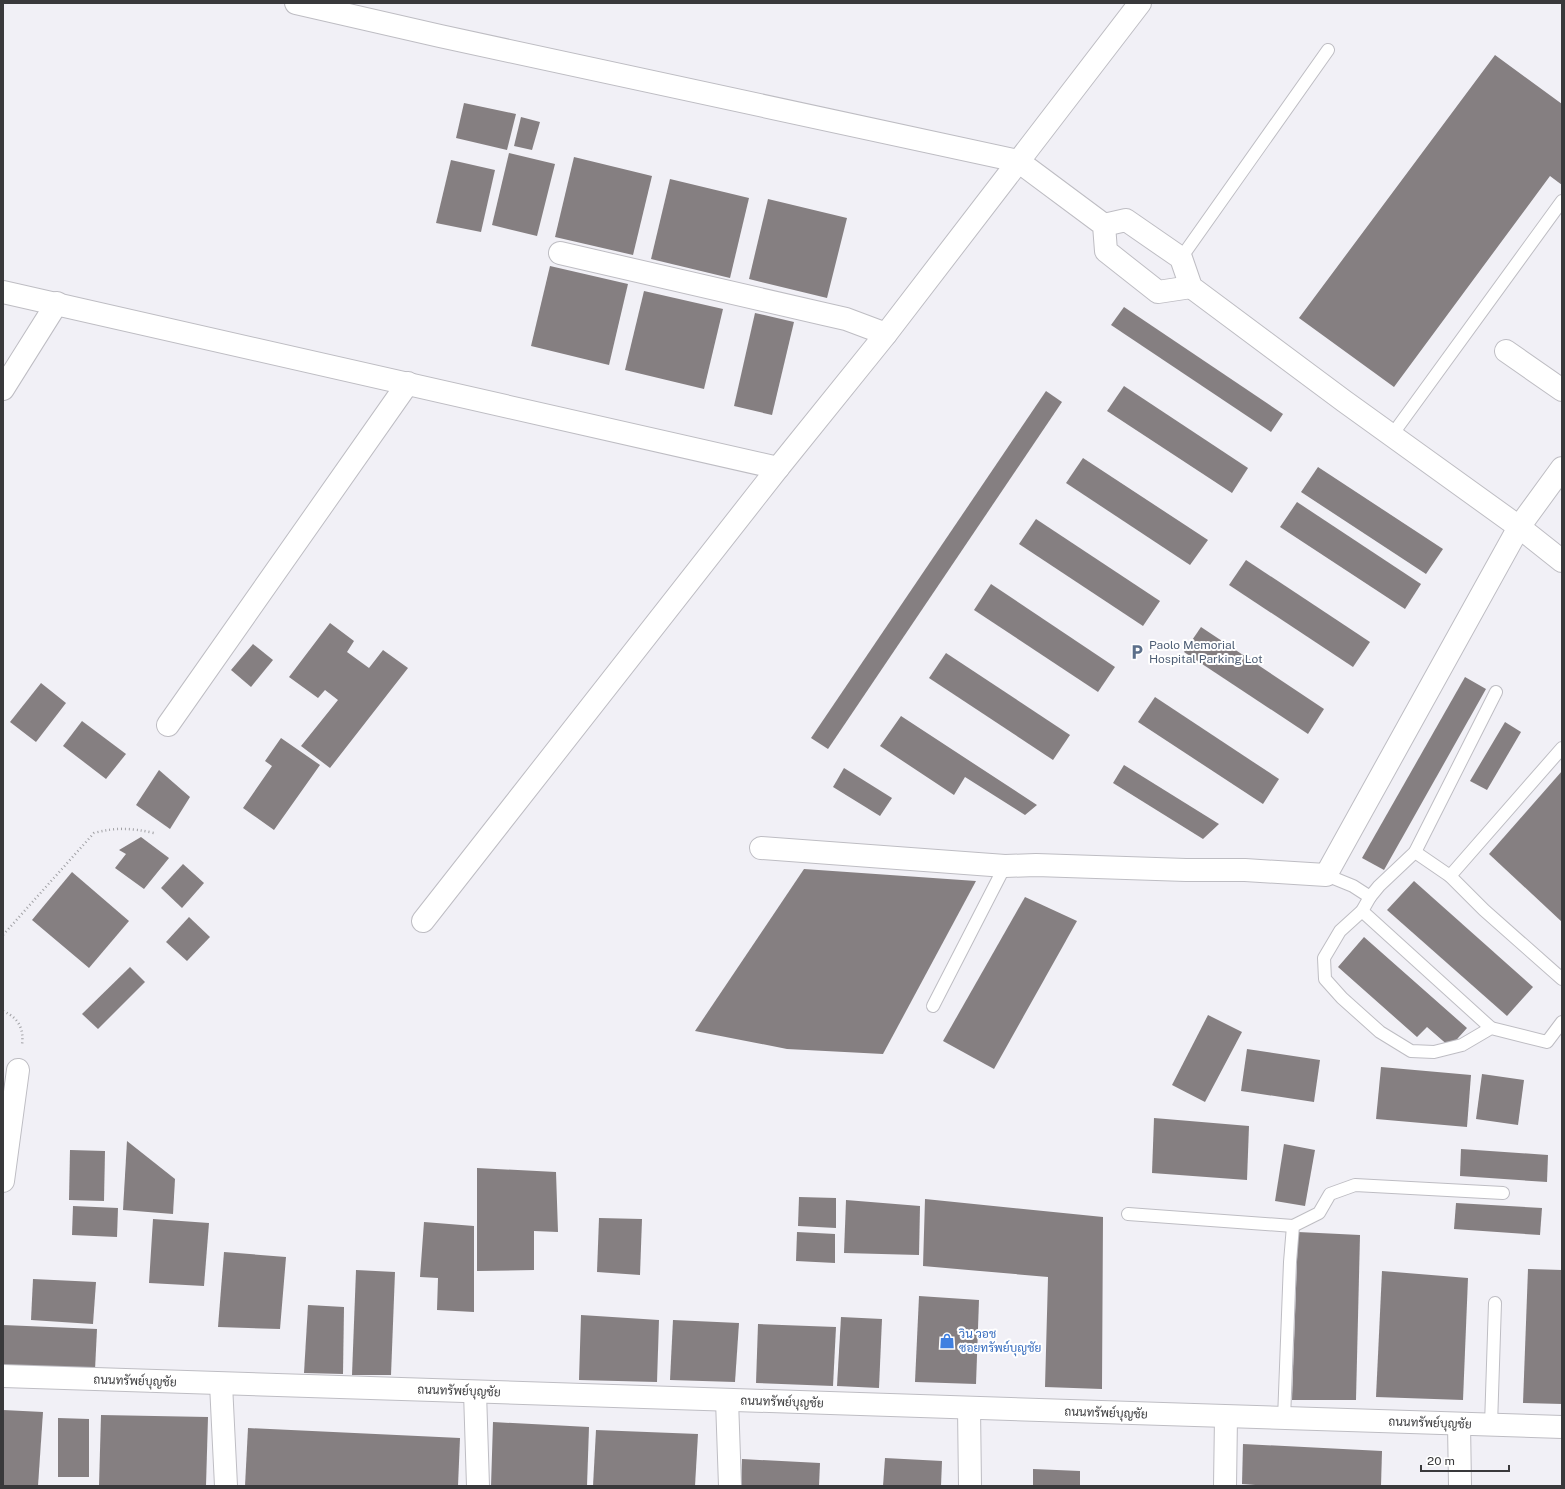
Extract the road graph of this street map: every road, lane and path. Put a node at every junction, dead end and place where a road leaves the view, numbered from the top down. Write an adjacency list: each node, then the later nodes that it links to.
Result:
1 (296, 3): 4 (street)
2 (1140, 3): 4 (street)
3 (1328, 50): 8 (lane)
4 (1018, 161): 6 (street); 12 (street)
5 (1562, 201): 17 (lane)
6 (1104, 225): 8 (street); 9 (street)
7 (560, 253): 12 (street)
8 (1181, 258): 9 (street)
9 (1191, 287): 17 (street)
10 (3, 292): 11 (street)
11 (57, 303): 14 (street); 15 (street)
12 (886, 334): 18 (street)
13 (1506, 351): 16 (street)
14 (408, 383): 18 (street); 23 (street)
15 (3, 389)
16 (1562, 390)
17 (1392, 435): 20 (street)
18 (778, 468): 33 (street)
19 (1562, 468): 20 (street)
20 (1519, 527): 21 (street); 29 (street)
21 (1562, 561)
22 (1496, 692): 27 (lane)
23 (168, 725)
24 (1562, 748): 30 (lane)
25 (154, 834): 34 (path)
26 (760, 848): 28 (street)
27 (1415, 852): 30 (lane); 31 (lane)
28 (1005, 866): 29 (street); 36 (lane)
29 (1326, 875): 31 (lane)
30 (1450, 876): 35 (lane)
31 (1370, 897): 32 (lane)
32 (1362, 911): 40 (lane); 40 (lane)
33 (423, 921)
34 (3, 934)
35 (1562, 979)
36 (933, 1006)
37 (3, 1011): 38 (path)
38 (18, 1022)
39 (1562, 1022): 40 (lane)
40 (1491, 1028)
41 (18, 1070): 42 (street)
42 (3, 1181)
43 (1503, 1193): 45 (lane)
44 (1128, 1214): 45 (lane)
45 (1293, 1226): 53 (lane)
46 (1495, 1303): 55 (lane)
47 (3, 1376): 48 (street, ถนนทรัพย์บุญชัย)
48 (221, 1384): 49 (street, ถนนทรัพย์บุญชัย); 57 (street)
49 (475, 1392): 50 (street, ถนนทรัพย์บุญชัย); 58 (street)
50 (727, 1400): 51 (street, ถนนทรัพย์บุญชัย); 59 (street)
51 (969, 1408): 52 (street, ถนนทรัพย์บุญชัย); 60 (street)
52 (1226, 1417): 53 (street, ถนนทรัพย์บุญชัย); 61 (street)
53 (1284, 1419): 54 (street, ถนนทรัพย์บุญชัย)
54 (1459, 1424): 55 (street, ถนนทรัพย์บุญชัย); 62 (street)
55 (1491, 1425): 56 (street, ถนนทรัพย์บุญชัย)
56 (1562, 1428)
57 (226, 1486)
58 (478, 1486)
59 (730, 1486)
60 (970, 1486)
61 (1224, 1486)
62 (1460, 1486)

